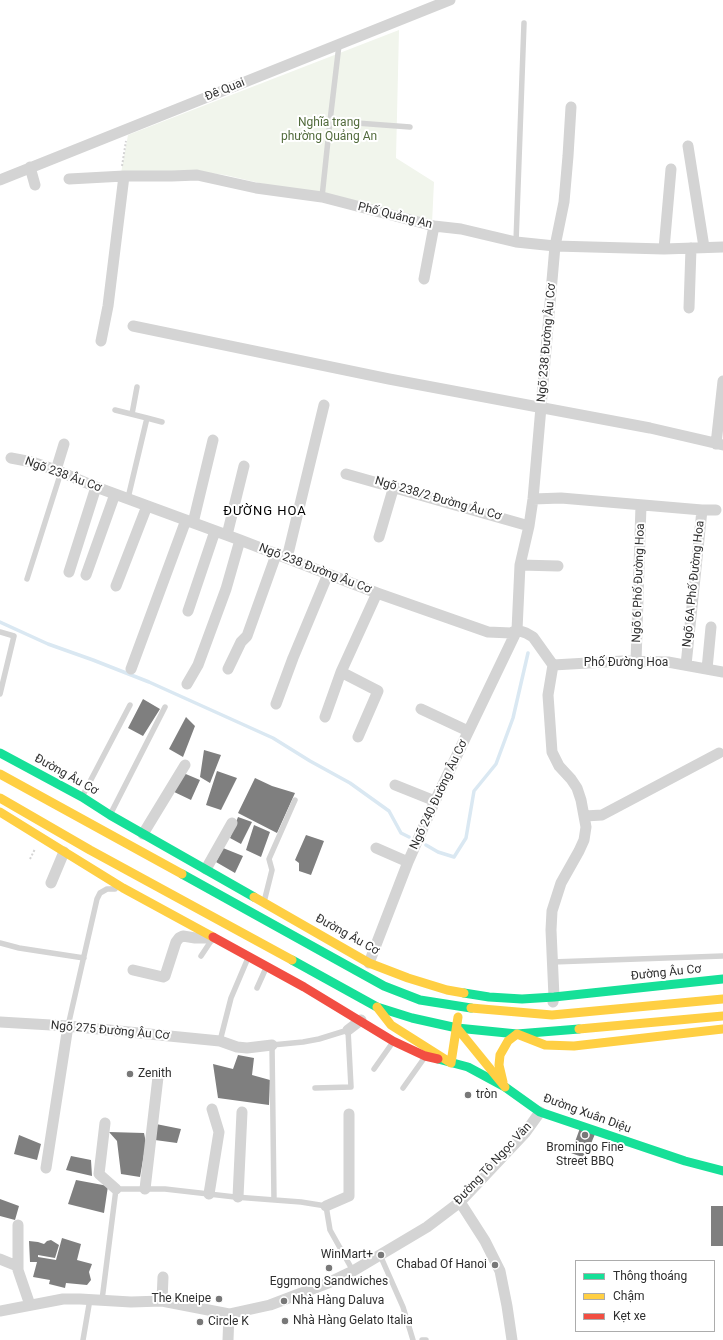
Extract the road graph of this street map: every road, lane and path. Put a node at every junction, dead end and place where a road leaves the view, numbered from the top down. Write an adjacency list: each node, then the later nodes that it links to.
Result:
1 (450, 0): 3 (street, Đê Quai)
2 (524, 23): 17 (lane)
3 (339, 44): 5 (lane); 7 (street, Đê Quai)
4 (571, 108): 18 (street, Ngõ 238 Đường Âu Cơ)
5 (330, 121): 6 (lane); 15 (lane)
6 (410, 126)
7 (129, 128): 9 (street, Đê Quai); 11 (path)
8 (688, 146): 20 (street)
9 (30, 168): 13 (street, Đê Quai); 14 (street)
10 (671, 168): 22 (street)
11 (124, 176): 12 (street, Phố Quảng An); 15 (street, Phố Quảng An); 26 (street)
12 (69, 179)
13 (0, 180)
14 (35, 185)
15 (322, 197): 16 (street, Phố Quảng An)
16 (434, 226): 17 (street, Phố Quảng An); 23 (street)
17 (516, 242): 18 (street, Phố Quảng An)
18 (555, 246): 22 (street, Phố Quảng An); 30 (street, Ngõ 238 Đường Âu Cơ)
19 (723, 246): 20 (street, Phố Quảng An)
20 (704, 247): 21 (street, Phố Quảng An)
21 (691, 248): 22 (street, Phố Quảng An); 24 (street)
22 (664, 249)
23 (424, 279)
24 (689, 308)
25 (133, 326): 30 (street)
26 (101, 341)
27 (723, 381): 37 (street)
28 (137, 387): 32 (lane)
29 (324, 405): 57 (street)
30 (542, 409): 37 (street); 46 (street, Ngõ 238 Đường Âu Cơ)
31 (115, 410): 32 (lane)
32 (132, 414): 33 (lane)
33 (147, 418): 34 (lane); 45 (lane)
34 (162, 422)
35 (213, 440): 51 (street)
36 (64, 444): 40 (street)
37 (720, 444)
38 (11, 458): 40 (street, Ngõ 238 Âu Cơ)
39 (244, 466): 54 (street)
40 (59, 471): 43 (street, Ngõ 238 Âu Cơ); 63 (lane)
41 (346, 474): 42 (street, Ngõ 238/2 Đường Âu Cơ)
42 (394, 486): 52 (street, Ngõ 238/2 Đường Âu Cơ); 55 (street)
43 (96, 487): 44 (street, Ngõ 238 Âu Cơ); 60 (street)
44 (115, 494): 45 (street, Ngõ 238 Đường Âu Cơ); 61 (street)
45 (128, 498): 48 (street, Ngõ 238 Đường Âu Cơ)
46 (533, 499): 47 (street, Ngõ 6A Phố Đường Hoa); 52 (street, Ngõ 238 Đường Âu Cơ)
47 (641, 505): 49 (street, Ngõ 6A Phố Đường Hoa); 70 (street, Ngõ 6 Phố Đường Hoa)
48 (147, 506): 51 (street, Ngõ 238 Đường Âu Cơ); 64 (street)
49 (702, 510): 50 (street); 72 (street, Ngõ 6A Phố Đường Hoa)
50 (716, 510)
51 (189, 522): 53 (street, Ngõ 238 Đường Âu Cơ); 73 (street)
52 (529, 526): 58 (street, Ngõ 238 Đường Âu Cơ)
53 (215, 531): 54 (street, Ngõ 238 Đường Âu Cơ); 66 (street)
54 (227, 535): 56 (street, Ngõ 238 Đường Âu Cơ)
55 (379, 538)
56 (240, 540): 57 (street, Ngõ 238 Đường Âu Cơ); 78 (street)
57 (282, 556): 62 (street, Ngõ 238 Đường Âu Cơ); 74 (street)
58 (520, 565): 59 (street); 68 (street, Ngõ 238 Đường Âu Cơ)
59 (558, 566)
60 (68, 572)
61 (86, 574)
62 (328, 574): 65 (street, Ngõ 238 Đường Âu Cơ); 80 (street)
63 (27, 579)
64 (116, 586)
65 (377, 593): 68 (street, Ngõ 238 Đường Âu Cơ); 76 (street)
66 (188, 611)
67 (711, 627): 75 (street)
68 (517, 630): 71 (street); 85 (street, Ngõ 240 Đường Âu Cơ)
69 (0, 632): 79 (lane)
70 (636, 662): 71 (street, Phố Đường Hoa); 72 (street, Phố Đường Hoa)
71 (553, 665): 98 (street)
72 (686, 665): 75 (street, Phố Đường Hoa)
73 (131, 669)
74 (228, 669)
75 (707, 669): 77 (street, Phố Đường Hoa)
76 (341, 672): 84 (street); 86 (street)
77 (723, 672)
78 (187, 684)
79 (0, 694)
80 (276, 704)
81 (130, 705): 92 (lane)
82 (165, 707): 97 (lane)
83 (421, 709): 85 (street)
84 (324, 717)
85 (468, 731): 95 (street, Ngõ 240 Đường Âu Cơ)
86 (358, 736)
87 (0, 753): 92 (main road, Đường Âu Cơ)
88 (720, 753): 98 (street)
89 (185, 765): 100 (street)
90 (0, 774): 101 (main road)
91 (395, 785): 95 (street)
92 (82, 797): 97 (main road, Đường Âu Cơ)
93 (0, 798): 101 (main road)
94 (295, 800): 108 (lane)
95 (435, 801): 104 (street, Ngõ 240 Đường Âu Cơ)
96 (0, 812): 103 (main road)
97 (110, 815): 100 (main road, Đường Âu Cơ)
98 (585, 816): 115 (street)
99 (232, 823): 105 (street)
100 (143, 834): 105 (main road, Đường Âu Cơ)
101 (96, 840): 123 (main road); 124 (main road)
102 (376, 848): 104 (street)
103 (64, 852): 106 (street); 107 (main road)
104 (408, 862): 116 (street, Ngõ 240 Đường Âu Cơ)
105 (206, 869): 108 (main road, Đường Âu Cơ)
106 (51, 883)
107 (123, 888): 109 (main road); 113 (lane)
108 (264, 902): 116 (main road, Đường Âu Cơ)
109 (213, 938): 111 (lane); 114 (main road); 118 (street)
110 (0, 943): 113 (lane)
111 (201, 956)
112 (723, 956): 115 (lane)
113 (84, 958): 129 (lane)
114 (249, 958): 117 (main road); 134 (lane)
115 (552, 962): 121 (street)
116 (369, 963): 121 (main road, Đường Âu Cơ)
117 (266, 968): 120 (lane); 127 (main road)
118 (133, 970)
119 (723, 979): 121 (main road, Đường Âu Cơ)
120 (257, 988)
121 (554, 997): 125 (street)
122 (723, 999): 125 (main road)
123 (459, 1006): 125 (main road); 130 (main road)
124 (377, 1007): 130 (main road); 138 (main road)
125 (552, 1015)
126 (723, 1016): 133 (main road)
127 (361, 1020): 132 (street); 135 (main road)
128 (0, 1022): 129 (street, Ngõ 275 Đường Âu Cơ)
129 (68, 1026): 134 (street, Ngõ 275 Đường Âu Cơ); 149 (street)
130 (457, 1028): 133 (main road); 138 (main road); 141 (main road)
131 (723, 1029): 133 (main road)
132 (348, 1030): 136 (lane); 142 (lane)
133 (517, 1034): 141 (main road)
134 (220, 1041): 136 (street, Ngõ 275 Đường Âu Cơ)
135 (394, 1041): 137 (main road); 139 (lane)
136 (272, 1045): 155 (lane)
137 (425, 1056): 138 (main road); 143 (lane)
138 (451, 1063): 141 (main road, Đường Xuân Diệu)
139 (374, 1070)
140 (158, 1077): 152 (street)
141 (505, 1086): 146 (main road, Đường Xuân Diệu)
142 (315, 1088)
143 (403, 1088)
144 (212, 1109): 153 (street)
145 (242, 1112): 154 (street)
146 (540, 1112): 150 (main road, Đường Xuân Diệu); 156 (street, Đường Tô Ngọc Vân)
147 (349, 1114): 157 (street)
148 (105, 1123): 151 (street)
149 (46, 1168)
150 (723, 1170)
151 (116, 1189): 152 (lane); 165 (lane)
152 (145, 1189): 153 (lane)
153 (209, 1194): 154 (lane)
154 (238, 1197): 155 (lane)
155 (274, 1200): 157 (lane)
156 (460, 1202): 159 (street, Đường Tô Ngọc Vân); 175 (street)
157 (326, 1206): 162 (lane)
158 (18, 1225): 161 (street)
159 (380, 1255): 162 (street, Đường Tô Ngọc Vân); 172 (lane)
160 (0, 1259): 161 (street)
161 (17, 1266): 167 (street)
162 (353, 1271): 169 (street, Đường Tô Ngọc Vân)
163 (163, 1277): 166 (street)
164 (90, 1299): 165 (street); 167 (street); 170 (lane)
165 (102, 1300): 166 (street)
166 (162, 1302): 169 (street)
167 (30, 1305): 168 (street)
168 (0, 1310)
169 (229, 1314): 171 (street)
170 (83, 1340)
171 (228, 1340)
172 (413, 1340)
173 (422, 1340): 174 (lane)
174 (426, 1340)
175 (512, 1340)

